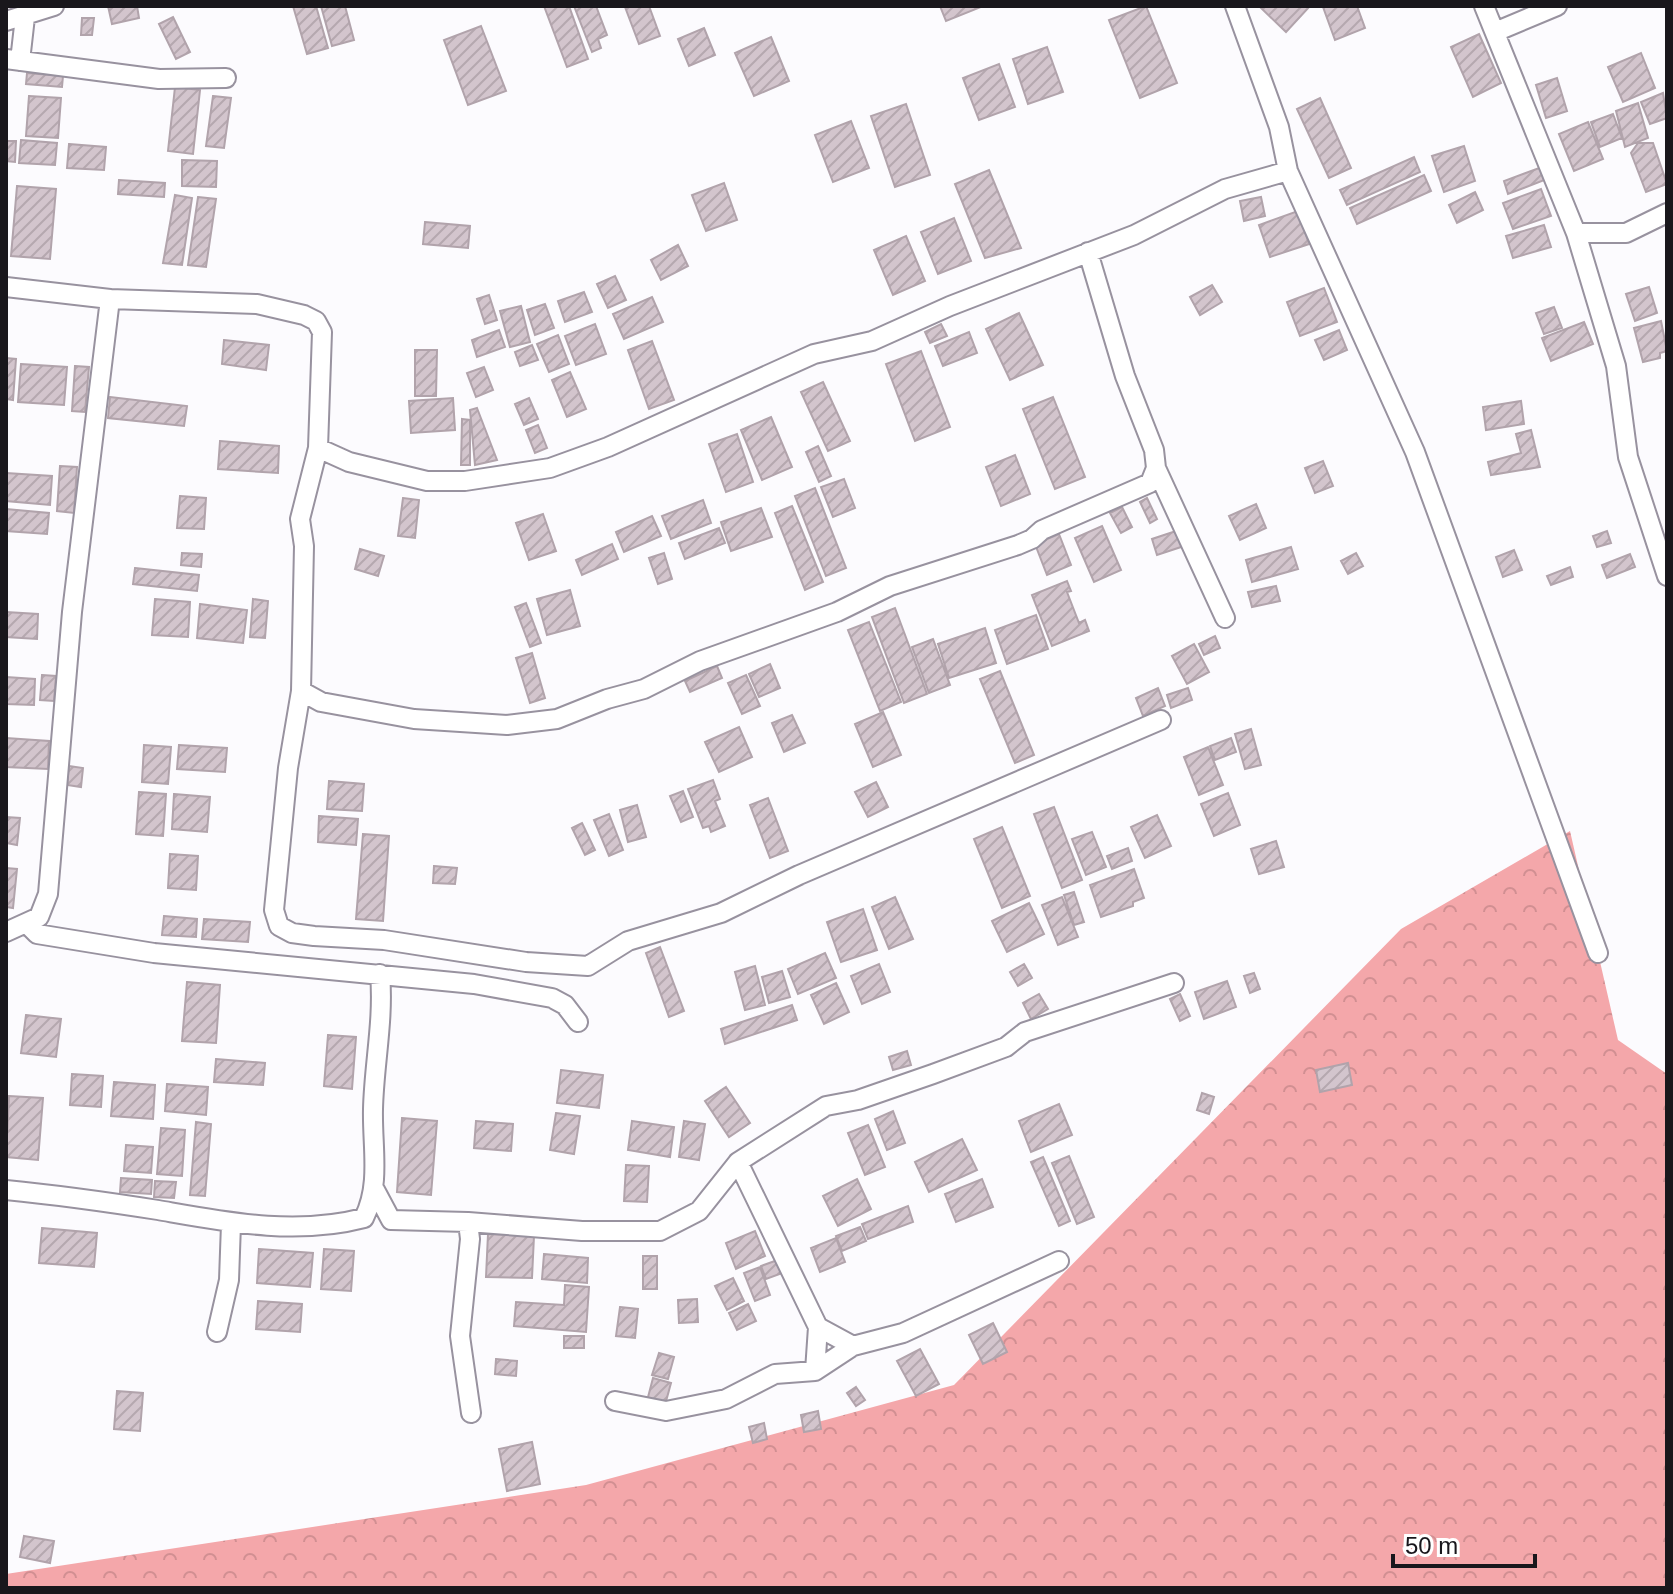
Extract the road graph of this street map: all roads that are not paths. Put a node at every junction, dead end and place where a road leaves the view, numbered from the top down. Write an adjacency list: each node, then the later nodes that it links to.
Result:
1 (54, 6): 5 (street)
2 (1235, 6): 9 (street)
3 (1484, 6): 6 (street)
4 (1557, 6): 6 (street)
5 (15, 19): 7 (street)
6 (1495, 32): 11 (street)
7 (13, 60): 8 (street)
8 (226, 78)
9 (1288, 171): 12 (street); 23 (street)
10 (1667, 213): 11 (street)
11 (1576, 233): 17 (street)
12 (1088, 252): 15 (street); 16 (street)
13 (6, 287): 14 (street)
14 (110, 299): 15 (street); 21 (street)
15 (318, 448): 19 (street)
16 (1156, 468): 18 (street); 19 (street)
17 (1667, 576)
18 (1225, 618)
19 (301, 691): 20 (street)
20 (1161, 720)
21 (27, 924): 22 (street); 24 (street)
22 (6, 932)
23 (1598, 953)
24 (380, 974): 26 (street); 29 (street)
25 (1174, 983): 27 (street)
26 (578, 1022)
27 (738, 1162): 32 (street); 35 (street)
28 (6, 1190): 33 (street)
29 (375, 1190): 30 (street); 31 (street)
30 (364, 1218): 31 (street); 33 (street)
31 (391, 1220): 32 (street)
32 (468, 1222): 40 (street)
33 (231, 1224): 36 (street)
34 (1059, 1261): 37 (street)
35 (818, 1327): 37 (street); 38 (street)
36 (217, 1332)
37 (853, 1346): 38 (street)
38 (815, 1371): 39 (street)
39 (615, 1401)
40 (471, 1413)

